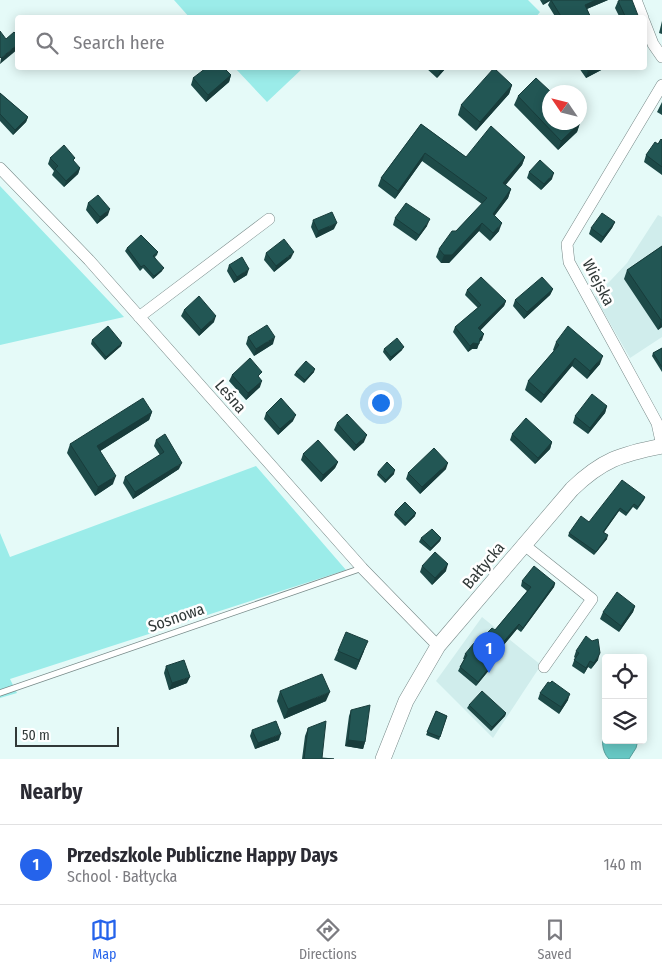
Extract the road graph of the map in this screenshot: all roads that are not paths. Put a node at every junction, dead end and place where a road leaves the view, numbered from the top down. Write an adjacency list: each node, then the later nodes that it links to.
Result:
1 (636, 0): 2 (street)
2 (642, 15)
3 (647, 27): 4 (street)
4 (662, 57)
5 (662, 85): 9 (street, Wiejska)
6 (0, 168): 8 (street, Leśna)
7 (269, 219): 8 (street)
8 (139, 317): 12 (street, Leśna)
9 (659, 421): 10 (street, Wiejska)
10 (662, 446): 11 (street, Bałtycka)
11 (524, 544): 13 (street, Bałtycka); 14 (street)
12 (362, 568): 13 (street, Leśna); 15 (lane, Sosnowa)
13 (438, 646): 16 (street, Bałtycka)
14 (544, 667)
15 (0, 692)
16 (384, 759)

